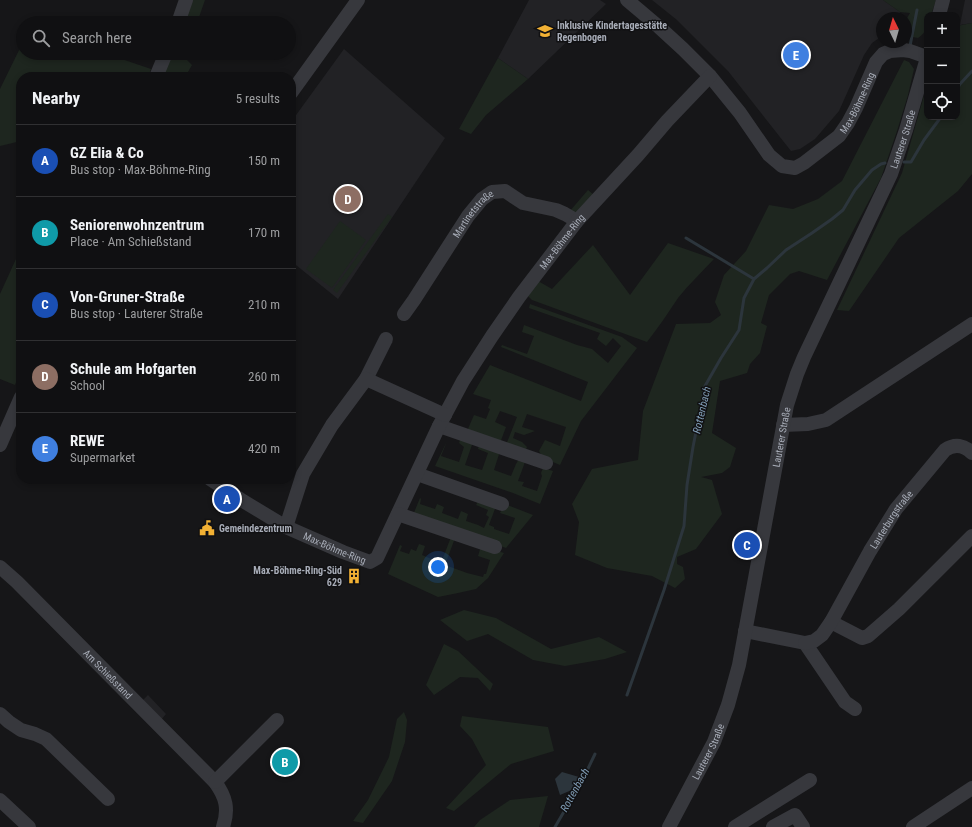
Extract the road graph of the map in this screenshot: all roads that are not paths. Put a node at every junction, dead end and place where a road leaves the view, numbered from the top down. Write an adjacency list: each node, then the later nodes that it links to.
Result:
1 (186, 0): 6 (street)
2 (358, 0): 12 (street)
3 (627, 0): 11 (street, Max-Böhme-Ring)
4 (943, 0): 5 (street)
5 (940, 12)
6 (180, 16)
7 (924, 56): 11 (street, Max-Böhme-Ring)
8 (163, 60): 10 (street)
9 (924, 67): 20 (street, Lauterer Straße)
10 (158, 72)
11 (710, 76): 13 (street, Max-Böhme-Ring)
12 (296, 86)
13 (577, 221): 14 (street, Martinetstraße); 19 (street, Max-Böhme-Ring)
14 (404, 314)
15 (972, 324): 20 (street)
16 (386, 339): 17 (street)
17 (366, 379): 19 (street); 28 (street)
18 (16, 411): 21 (street)
19 (442, 420): 23 (street); 24 (street, Max-Böhme-Ring)
20 (783, 425): 33 (street, Lauterer Straße)
21 (0, 444)
22 (972, 453): 32 (street, Lauterburgstraße)
23 (546, 463)
24 (417, 474): 26 (street); 27 (street, Max-Böhme-Ring)
25 (217, 484): 28 (street, Max-Böhme-Ring)
26 (502, 504)
27 (398, 514): 28 (street, Max-Böhme-Ring); 30 (street)
28 (286, 527)
29 (972, 536): 32 (street)
30 (495, 547)
31 (0, 568): 39 (street, Am Schießstand)
32 (831, 622): 34 (street, Lauterburgstraße)
33 (745, 631): 34 (street); 45 (street, Lauterer Straße)
34 (805, 643): 35 (street)
35 (855, 709)
36 (0, 714): 41 (street)
37 (277, 720): 39 (street)
38 (810, 780): 46 (street)
39 (215, 782): 44 (street, Am Schießstand)
40 (972, 788): 49 (street)
41 (108, 799)
42 (0, 800): 43 (street)
43 (29, 827)
44 (223, 827)
45 (669, 827)
46 (735, 827)
47 (773, 827): 48 (street)
48 (803, 827)
49 (913, 827)

